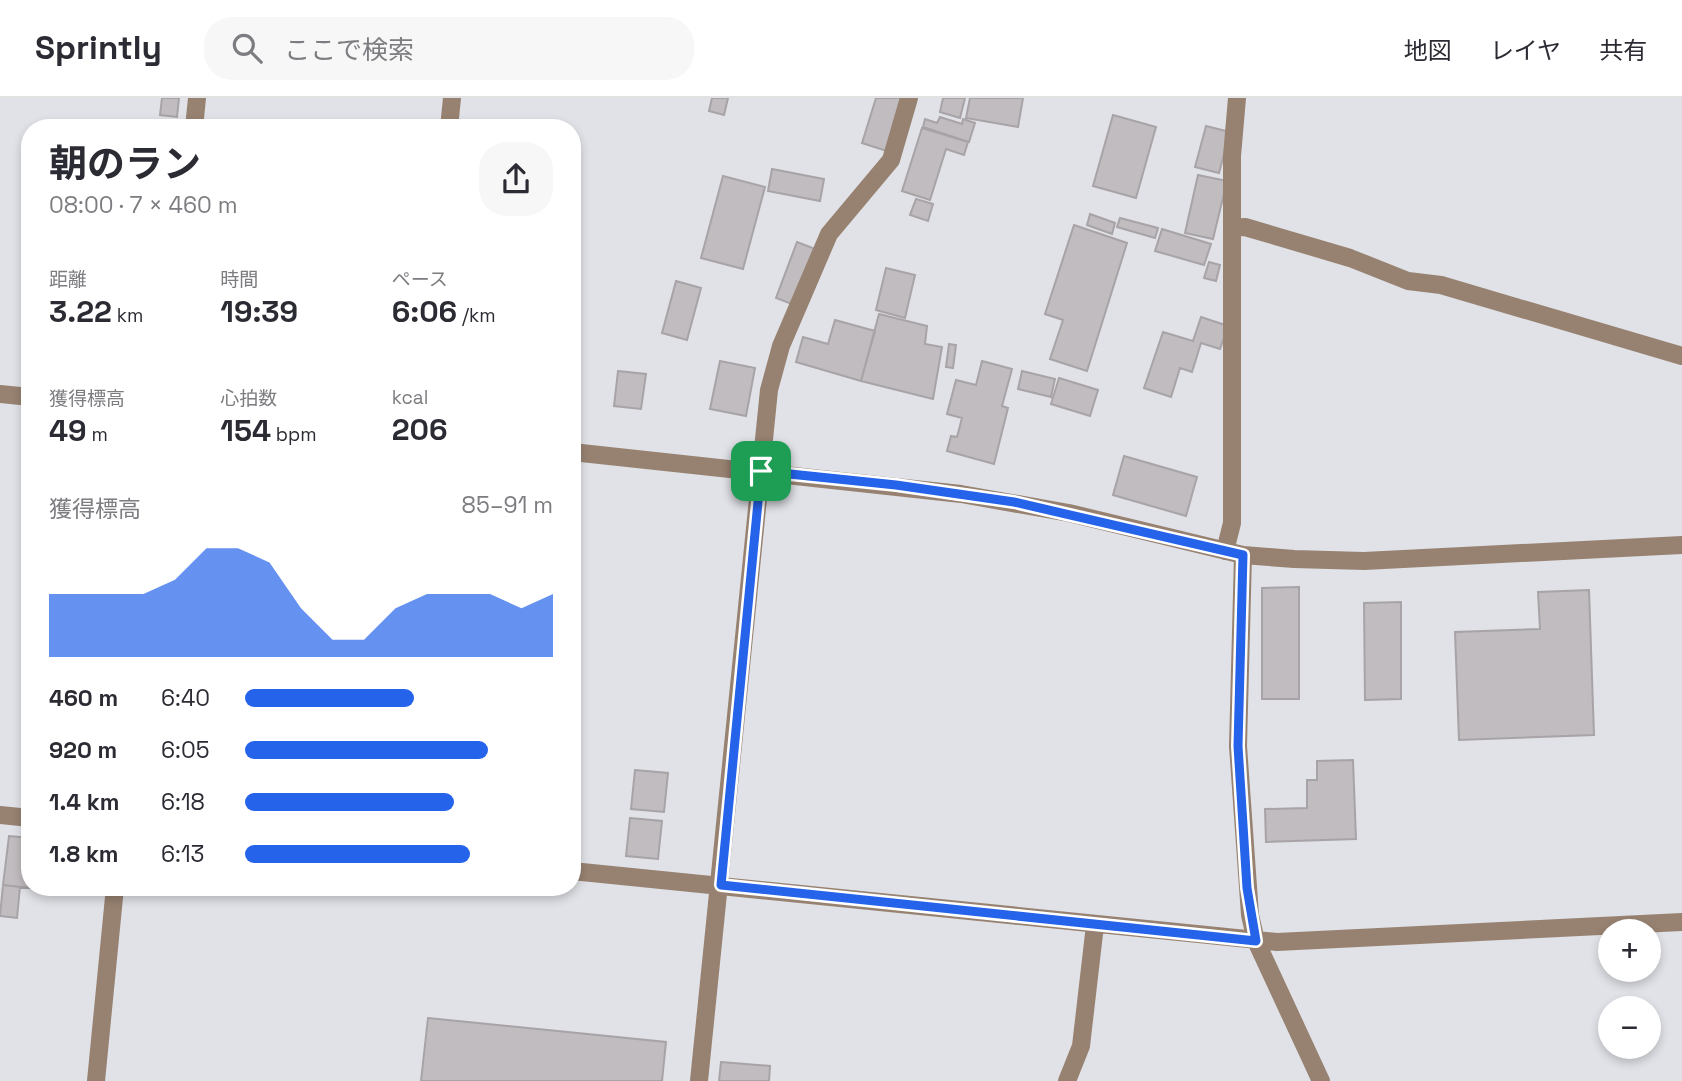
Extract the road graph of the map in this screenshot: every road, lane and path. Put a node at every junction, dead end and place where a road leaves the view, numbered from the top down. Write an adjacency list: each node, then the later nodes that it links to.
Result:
1 (197, 98): 5 (street)
2 (452, 98): 6 (street)
3 (909, 98): 12 (street)
4 (1237, 98): 7 (street)
5 (195, 119)
6 (450, 119)
7 (1232, 228): 8 (street); 14 (street)
8 (1682, 356)
9 (0, 394): 10 (street)
10 (21, 396)
11 (581, 453): 12 (street)
12 (761, 471): 14 (street); 18 (street)
13 (1682, 545): 14 (street)
14 (1234, 553): 22 (street)
15 (0, 815): 16 (street)
16 (21, 817)
17 (581, 872): 18 (street)
18 (721, 885): 21 (street); 24 (street)
19 (114, 896): 23 (street)
20 (1682, 922): 22 (street)
21 (1095, 925): 22 (street); 25 (street)
22 (1256, 941): 26 (street)
23 (96, 1081)
24 (699, 1081)
25 (1067, 1081)
26 (1321, 1081)

